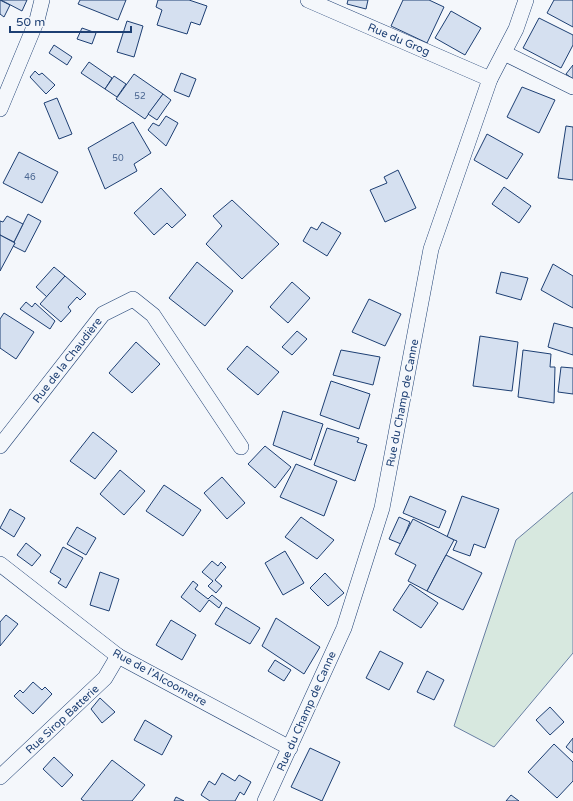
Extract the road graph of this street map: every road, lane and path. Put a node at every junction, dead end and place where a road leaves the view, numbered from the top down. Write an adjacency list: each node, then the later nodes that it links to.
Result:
1 (42, 0): 7 (street)
2 (308, 0): 5 (street, Rue du Grog)
3 (526, 0): 4 (street, Rue du Champ de Canne)
4 (504, 53): 5 (street, Rue du Champ de Canne); 6 (street)
5 (490, 79): 12 (street, Rue du Champ de Canne)
6 (573, 87)
7 (0, 109)
8 (0, 446): 9 (street, Rue de la Chaudière)
9 (241, 447)
10 (0, 564): 11 (street, Rue de l'Alcoometre)
11 (118, 656): 12 (street, Rue de l'Alcoometre); 13 (street, Rue Sirop Batterie)
12 (290, 748): 14 (street, Rue du Champ de Canne)
13 (0, 777)
14 (266, 801)

